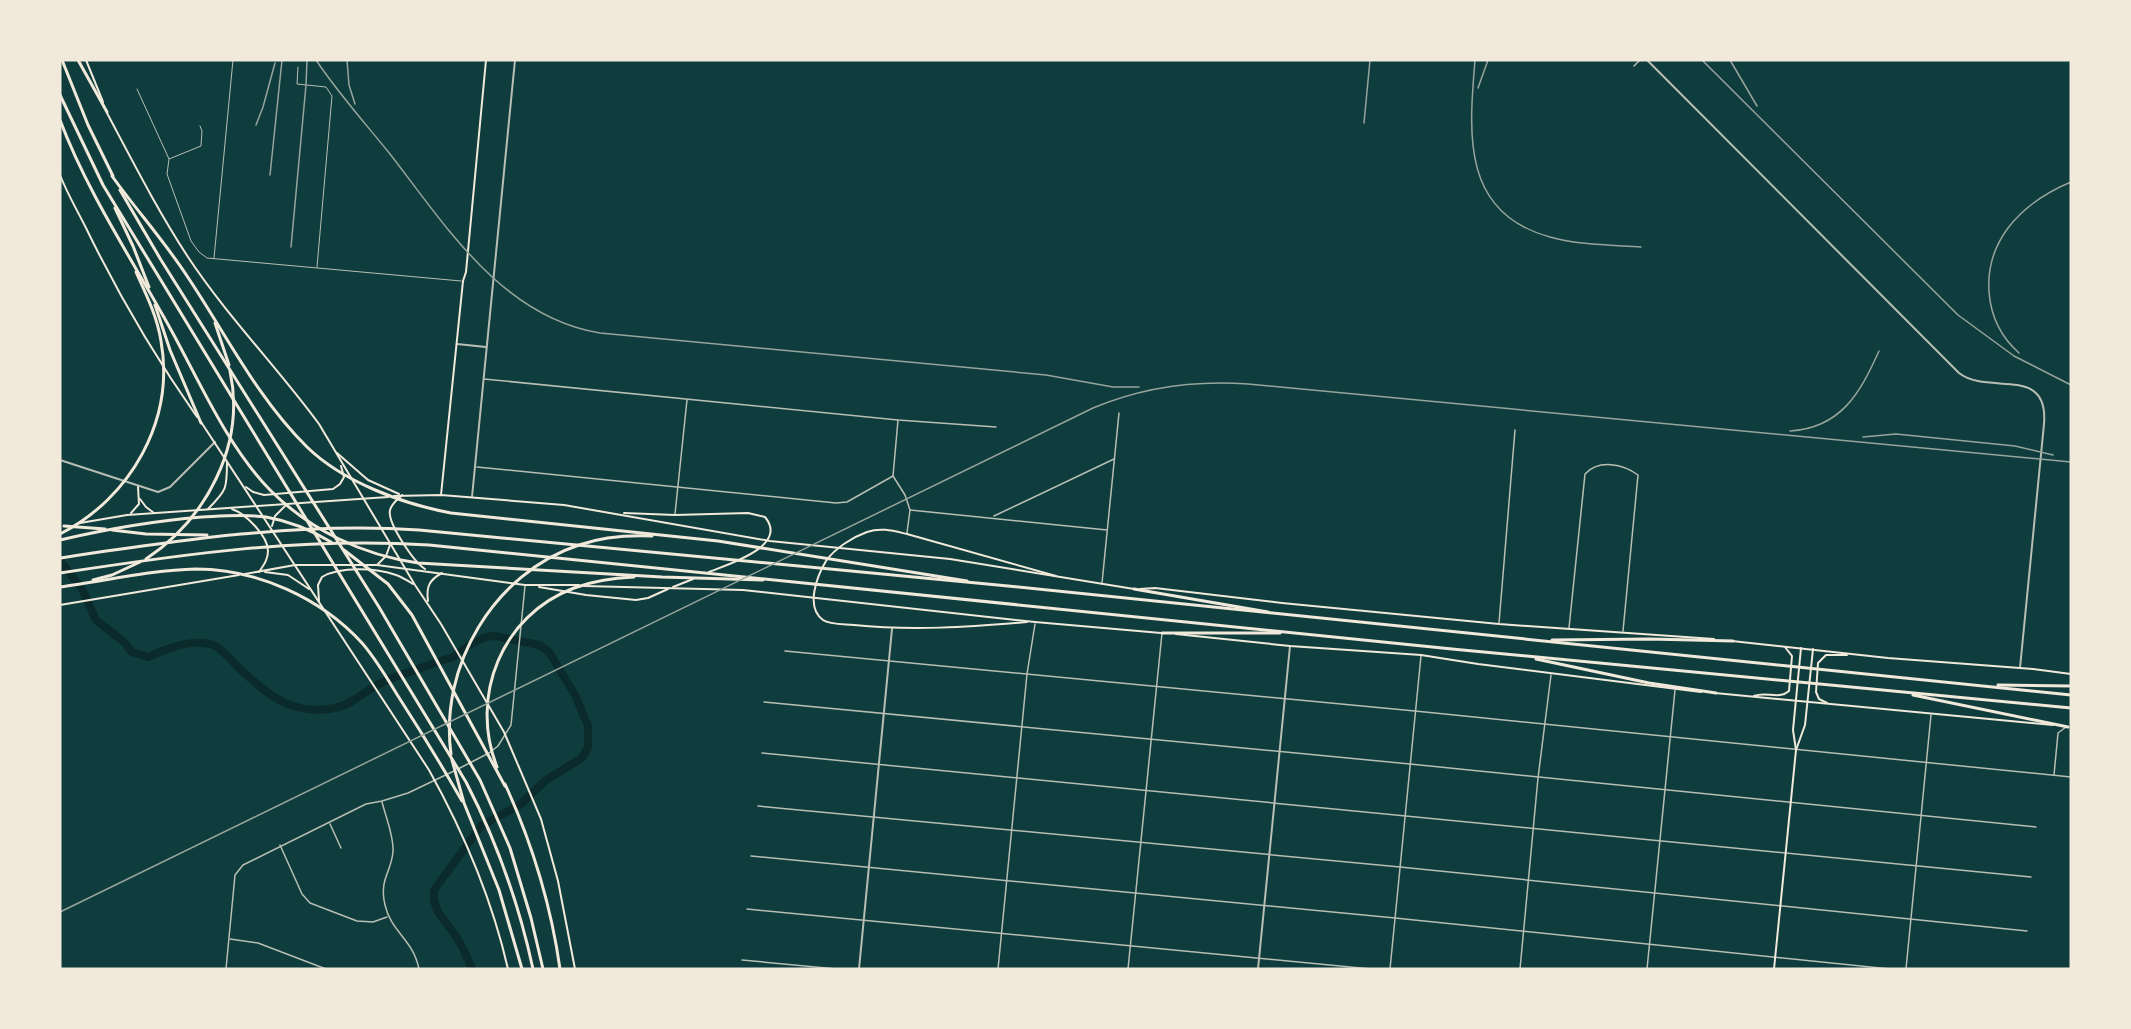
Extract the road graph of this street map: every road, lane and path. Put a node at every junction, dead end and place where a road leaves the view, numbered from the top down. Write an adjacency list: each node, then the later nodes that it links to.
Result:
1 (62, 60): 18 (highway)
2 (78, 60): 13 (highway)
3 (86, 60): 13 (main road)
4 (233, 60): 21 (lane)
5 (486, 60): 23 (main road)
6 (515, 60): 26 (street)
7 (1640, 60): 9 (street)
8 (1647, 60): 111 (street)
9 (1634, 66)
10 (298, 67): 22 (lane)
11 (137, 89): 16 (lane)
12 (60, 95): 19 (highway)
13 (107, 112): 35 (main road)
14 (60, 120): 20 (highway)
15 (200, 126): 16 (lane)
16 (169, 159): 21 (lane)
17 (60, 175): 31 (main road)
18 (112, 176): 24 (highway); 199 (highway)
19 (104, 184): 31 (highway); 198 (highway)
20 (127, 251): 63 (highway); 77 (highway)
21 (214, 258): 22 (lane)
22 (317, 269): 23 (lane)
23 (463, 282): 25 (main road)
24 (213, 315): 66 (highway); 84 (highway)
25 (457, 344): 26 (street); 46 (main road)
26 (486, 347): 27 (street)
27 (484, 379): 28 (street); 40 (street)
28 (687, 399): 30 (street); 44 (street)
29 (1119, 413): 36 (street)
30 (898, 420): 32 (street); 41 (street)
31 (201, 423): 34 (main road)
32 (996, 426)
33 (1515, 430): 94 (street)
34 (215, 442): 39 (main road); 43 (street)
35 (334, 450): 38 (main road); 45 (main road)
36 (1115, 458): 59 (street); 62 (street)
37 (60, 460): 43 (street)
38 (340, 460): 42 (main road); 49 (main road)
39 (227, 462): 42 (main road); 53 (main road)
40 (476, 466): 44 (street); 47 (street)
41 (893, 476): 44 (street); 54 (street)
42 (244, 485): 51 (main road)
43 (138, 487): 48 (main road)
44 (678, 487): 58 (street)
45 (402, 495): 46 (main road); 49 (main road); 73 (main road)
46 (441, 495): 47 (main road)
47 (472, 497): 55 (main road)
48 (140, 499): 56 (main road); 57 (main road)
49 (362, 499): 50 (main road); 68 (main road)
50 (287, 504): 51 (main road); 61 (main road)
51 (258, 507): 52 (main road); 61 (main road)
52 (230, 509): 53 (main road); 74 (main road)
53 (207, 510): 56 (main road)
54 (910, 510): 59 (street); 64 (street)
55 (612, 513): 58 (main road); 78 (main road)
56 (156, 514): 57 (main road)
57 (127, 515): 60 (main road)
58 (675, 515): 83 (main road)
59 (992, 517): 62 (street)
60 (62, 526): 65 (highway)
61 (272, 528): 70 (main road)
62 (1107, 530): 80 (street)
63 (60, 534)
64 (907, 534): 78 (main road); 95 (main road)
65 (218, 535): 69 (highway); 85 (highway)
66 (687, 538): 85 (highway); 154 (highway)
67 (60, 540): 147 (highway)
68 (391, 544): 71 (main road); 72 (main road)
69 (60, 558)
70 (295, 565): 71 (main road); 74 (main road); 88 (main road)
71 (377, 565): 72 (main road)
72 (405, 567): 73 (main road); 81 (main road)
73 (428, 571): 76 (main road)
74 (260, 572): 88 (main road); 91 (main road)
75 (60, 573): 79 (highway)
76 (442, 573): 82 (main road); 90 (main road)
77 (662, 577): 79 (highway); 147 (highway)
78 (1068, 579): 80 (main road)
79 (789, 581): 99 (highway)
80 (1102, 584): 87 (main road)
81 (415, 585): 89 (main road); 90 (main road)
82 (525, 585): 83 (main road); 150 (street)
83 (534, 585): 93 (main road)
84 (68, 586): 86 (highway); 154 (highway)
85 (1008, 586): 92 (highway)
86 (60, 588)
87 (1134, 589): 92 (highway); 94 (main road)
88 (312, 590): 89 (main road)
89 (319, 602): 196 (main road)
90 (428, 604): 201 (main road)
91 (60, 605)
92 (1293, 616): 100 (highway)
93 (1035, 622): 95 (main road); 98 (main road); 112 (street)
94 (1499, 624): 96 (main road)
95 (892, 629): 110 (street)
96 (1569, 629): 97 (main road); 97 (street)
97 (1623, 632): 101 (main road)
98 (1162, 633): 99 (highway); 102 (main road); 117 (street)
99 (1295, 633): 109 (highway)
100 (1535, 640): 101 (highway); 115 (highway)
101 (1733, 641): 103 (main road)
102 (1290, 646): 108 (main road); 123 (street)
103 (1784, 646): 104 (main road); 122 (main road)
104 (1801, 648): 105 (main road); 124 (main road)
105 (1813, 649): 107 (main road); 126 (main road)
106 (785, 651): 110 (street)
107 (1852, 654): 111 (main road); 127 (main road)
108 (1421, 655): 113 (main road); 129 (street)
109 (1520, 656): 119 (highway); 120 (highway)
110 (889, 660): 112 (street); 130 (street)
111 (2020, 668): 114 (main road)
112 (1027, 674): 117 (street); 133 (street)
113 (1551, 674): 118 (main road); 132 (street)
114 (2071, 674)
115 (1979, 685): 116 (highway); 121 (highway)
116 (2071, 686)
117 (1156, 687): 123 (street); 136 (street)
118 (1675, 690): 120 (main road); 135 (street)
119 (1890, 691): 128 (highway); 134 (highway)
120 (1716, 693): 122 (main road)
121 (2071, 695)
122 (1751, 697): 124 (main road)
123 (1284, 700): 129 (street); 138 (street)
124 (1796, 701): 126 (main road); 137 (main road)
125 (764, 702): 130 (street)
126 (1807, 702): 127 (main road); 137 (main road)
127 (1836, 705): 131 (main road)
128 (2071, 708)
129 (1415, 711): 132 (street); 142 (street)
130 (884, 713): 133 (street); 141 (street)
131 (1931, 715): 134 (main road); 140 (street)
132 (1546, 726): 135 (street); 146 (street)
133 (1022, 727): 136 (street); 145 (street)
134 (2069, 727): 143 (street)
135 (1670, 738): 137 (street); 148 (street)
136 (1151, 740): 138 (street); 149 (street)
137 (1796, 750): 140 (street); 151 (main road)
138 (1279, 752): 142 (street); 152 (street)
139 (762, 753): 141 (street)
140 (1926, 763): 143 (street); 156 (street)
141 (879, 764): 145 (street); 157 (street)
142 (1410, 764): 146 (street); 155 (street)
143 (2054, 776): 144 (street)
144 (2071, 777)
145 (1017, 778): 149 (street); 161 (street)
146 (1538, 778): 148 (street); 160 (street)
147 (505, 786): 200 (highway)
148 (1664, 790): 151 (street); 162 (street)
149 (1146, 791): 152 (street); 163 (street)
150 (382, 801): 158 (street); 180 (street)
151 (1791, 802): 156 (street); 166 (main road)
152 (1274, 803): 155 (street); 168 (street)
153 (758, 806): 157 (street)
154 (467, 812): 197 (highway)
155 (1405, 814): 160 (street); 170 (street)
156 (1921, 815): 159 (street); 169 (street)
157 (874, 817): 161 (street); 171 (street)
158 (330, 823): 164 (street); 165 (street)
159 (2036, 826)
160 (1533, 829): 162 (street); 174 (street)
161 (1012, 831): 163 (street); 173 (street)
162 (1659, 842): 166 (street); 176 (street)
163 (1141, 843): 168 (street); 175 (street)
164 (280, 845): 180 (street); 187 (street)
165 (341, 848)
166 (1785, 853): 169 (street); 177 (main road)
167 (751, 856): 171 (street)
168 (1269, 856): 170 (street); 178 (street)
169 (1916, 866): 172 (street); 182 (street)
170 (1400, 867): 174 (street); 181 (street)
171 (869, 868): 173 (street); 183 (street)
172 (2031, 878)
173 (1008, 882): 175 (street); 186 (street)
174 (1528, 882): 176 (street); 185 (street)
175 (1136, 894): 178 (street); 189 (street)
176 (1654, 894): 177 (street); 188 (street)
177 (1780, 906): 182 (street); 190 (main road)
178 (1264, 907): 181 (street); 191 (street)
179 (747, 909): 183 (street)
180 (388, 917): 195 (street)
181 (1395, 918): 185 (street); 208 (street)
182 (1911, 919): 184 (street); 213 (street)
183 (863, 921): 186 (street); 203 (street)
184 (2027, 931)
185 (1523, 933): 188 (street); 209 (street)
186 (1002, 934): 189 (street); 204 (street)
187 (229, 938): 193 (street); 194 (street)
188 (1649, 945): 190 (street); 210 (street)
189 (1130, 947): 191 (street); 205 (street)
190 (1775, 958): 211 (main road); 212 (street)
191 (1259, 959): 206 (street); 207 (street)
192 (742, 960): 202 (street)
193 (226, 969)
194 (326, 969)
195 (419, 969)
196 (508, 969)
197 (522, 969)
198 (533, 969)
199 (543, 969)
200 (560, 969)
201 (575, 969)
202 (837, 969)
203 (859, 969)
204 (998, 969)
205 (1128, 969)
206 (1258, 969)
207 (1371, 969)
208 (1390, 969)
209 (1520, 969)
210 (1647, 969)
211 (1774, 969)
212 (1890, 969)
213 (1906, 969)

